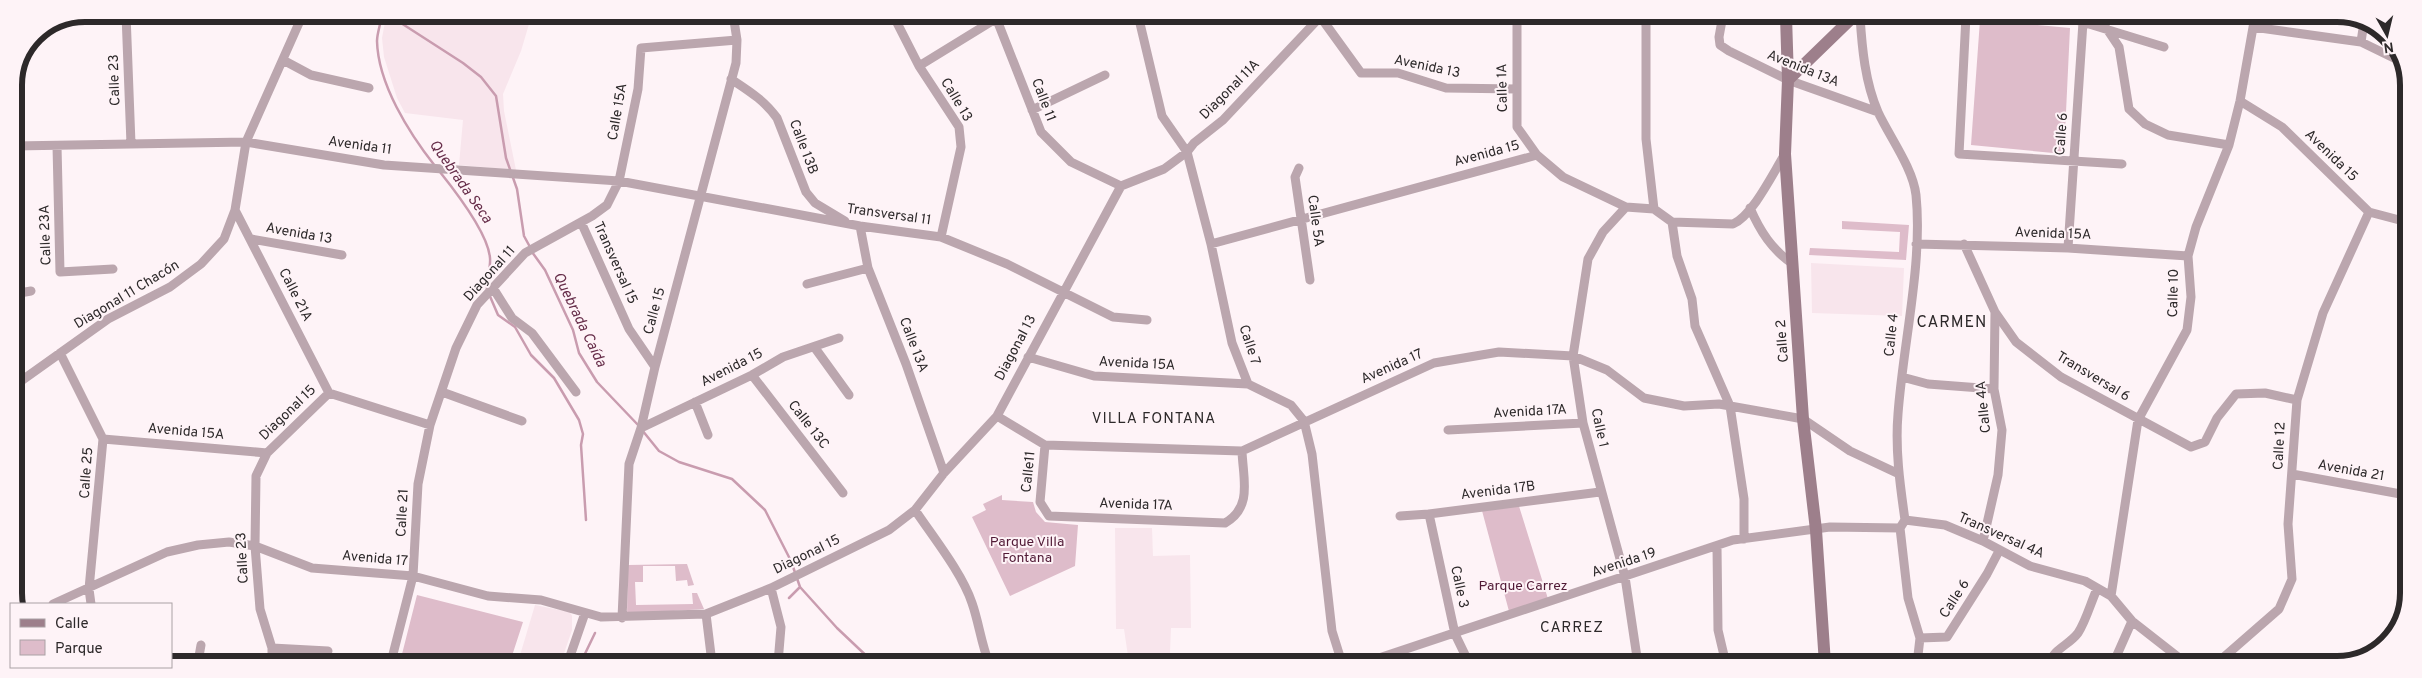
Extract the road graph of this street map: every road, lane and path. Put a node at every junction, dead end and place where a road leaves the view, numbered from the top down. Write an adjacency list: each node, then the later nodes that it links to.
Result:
1 (126, 22): 36 (street, Calle 23)
2 (300, 22): 24 (street, Diagonal 11 Chacón)
3 (734, 22): 21 (street, Calle 15)
4 (897, 22): 25 (street, Calle 13)
5 (989, 22): 25 (street)
6 (1000, 22): 33 (street, Calle 11)
7 (1140, 22): 40 (street, Calle 7)
8 (1314, 22): 40 (street, Diagonal 11A)
9 (1324, 22): 31 (street, Avenida 13)
10 (1517, 22): 31 (street, Calle 1A)
11 (1646, 22): 51 (street)
12 (1721, 22): 29 (street, Avenida 13A)
13 (1787, 22): 26 (street)
14 (1847, 22): 26 (street)
15 (1861, 22): 34 (street, Calle 4)
16 (1966, 22): 43 (street)
17 (2083, 22): 20 (street); 43 (street, Calle 6)
18 (2254, 22): 19 (street, Calle 10)
19 (2253, 27): 22 (street); 32 (street, Calle 10)
20 (2107, 29): 23 (street); 37 (street)
21 (737, 40): 28 (street, Calle 15); 46 (street, Calle 15A)
22 (2362, 42)
23 (2164, 47)
24 (283, 60): 30 (street); 35 (street, Diagonal 11 Chacón)
25 (919, 66): 60 (street, Calle 13)
26 (1792, 67): 29 (street)
27 (1105, 75): 33 (street)
28 (731, 79): 48 (street, Calle 15); 58 (street, Calle 13B)
29 (1788, 80): 34 (street, Avenida 13A); 41 (street, Calle 2)
30 (369, 88)
31 (1517, 89): 42 (street, Calle 1A)
32 (2240, 101): 37 (street, Calle 10); 53 (street, Avenida 15)
33 (1032, 110): 47 (street, Calle 11)
34 (1878, 112): 63 (street, Calle 4)
35 (246, 142): 36 (street, Avenida 11); 46 (street, Avenida 11); 52 (street, Diagonal 11 Chacón)
36 (131, 144): 39 (street, Avenida 11)
37 (2228, 145): 67 (street, Calle 10)
38 (22, 146): 39 (street, Avenida 11)
39 (57, 146): 70 (street, Calle 23A)
40 (1186, 152): 47 (street, Diagonal 11A); 62 (street, Calle 7)
41 (1785, 154): 50 (street); 68 (street, Calle 2)
42 (1537, 155): 49 (street, Avenida 15); 54 (street, Avenida 15)
43 (2074, 162): 44 (street); 65 (street, Calle 6)
44 (2122, 164)
45 (1299, 168): 54 (street, Calle 5A)
46 (619, 181): 48 (street, Avenida 11); 56 (street, Diagonal 11)
47 (1121, 186): 76 (street, Diagonal 13)
48 (701, 195): 58 (street, Transversal 11); 84 (street, Calle 15)
49 (1626, 207): 51 (street, Avenida 15); 82 (street, Calle 1)
50 (1750, 208): 57 (street); 68 (street)
51 (1654, 209): 57 (street)
52 (235, 210): 61 (street, Calle 21A); 81 (street, Diagonal 11 Chacón)
53 (2369, 212): 55 (street, Avenida 15); 94 (street, Calle 12)
54 (1302, 219): 62 (street, Avenida 15); 71 (street, Calle 5A)
55 (2399, 220)
56 (581, 222): 73 (street, Diagonal 11); 84 (street, Transversal 15)
57 (1672, 222): 96 (street)
58 (849, 224): 59 (street, Transversal 11)
59 (860, 226): 60 (street, Transversal 11); 69 (street, Calle 13A)
60 (941, 237): 76 (street, Transversal 11)
61 (251, 239): 66 (street, Avenida 13); 92 (street, Calle 21A)
62 (1211, 244): 88 (street, Calle 7)
63 (1916, 244): 64 (street, Avenida 15A); 86 (street, Calle 4)
64 (1964, 244): 65 (street, Avenida 15A); 77 (street, Calle 4A)
65 (2068, 248): 67 (street, Avenida 15A)
66 (342, 256)
67 (2188, 256): 99 (street, Calle 10)
68 (1793, 264): 98 (street, Calle 2)
69 (868, 268): 72 (street); 111 (street, Calle 13A)
70 (113, 269)
71 (1310, 280)
72 (807, 284)
73 (493, 288): 90 (street, Diagonal 11); 91 (street)
74 (30, 291): 75 (street)
75 (22, 292)
76 (1063, 294): 78 (street); 83 (street, Diagonal 13)
77 (1996, 312): 89 (street, Calle 4A); 99 (street, Transversal 6)
78 (1147, 320)
79 (839, 338): 80 (street, Avenida 15)
80 (815, 348): 85 (street, Avenida 15); 93 (street)
81 (60, 353): 87 (street, Diagonal 11 Chacón); 107 (street, Calle 25)
82 (1573, 356): 96 (street, Avenida 17); 101 (street, Avenida 17); 102 (street, Calle 1)
83 (1028, 357): 88 (street, Avenida 15A); 97 (street, Diagonal 13)
84 (655, 366): 104 (street, Calle 15)
85 (752, 375): 95 (street, Avenida 15); 114 (street, Calle 13C)
86 (1902, 378): 89 (street); 112 (street, Calle 4)
87 (23, 380)
88 (1248, 384): 101 (street, Calle 7)
89 (1994, 389): 125 (street, Calle 4A)
90 (442, 392): 100 (street); 103 (street, Diagonal 11)
91 (576, 392)
92 (329, 393): 103 (street); 110 (street, Diagonal 15)
93 (849, 395)
94 (2297, 400): 99 (street); 113 (street, Calle 12)
95 (694, 402): 104 (street, Avenida 15); 106 (street)
96 (1730, 406): 98 (street, Avenida 17); 124 (street)
97 (997, 416): 108 (street, Avenida 17); 111 (street, Diagonal 13)
98 (1804, 419): 112 (street); 123 (street, Calle 2)
99 (2138, 420): 134 (street, Calle 10)
100 (522, 421)
101 (1304, 421): 109 (street, Avenida 17); 153 (street, Calle 7)
102 (1583, 423): 105 (street, Avenida 17A); 115 (street, Calle 1)
103 (430, 425): 129 (street, Calle 21)
104 (641, 428): 139 (street, Calle 15)
105 (1448, 430)
106 (708, 435)
107 (103, 439): 110 (street, Avenida 15A); 132 (street, Calle 25)
108 (1046, 444): 109 (street, Avenida 17); 117 (street, Calle11)
109 (1242, 451): 117 (street, Avenida 17A)
110 (267, 453): 126 (street, Calle 23)
111 (944, 473): 118 (street, Diagonal 13)
112 (1899, 474): 121 (street, Calle 4)
113 (2292, 474): 116 (street, Avenida 21); 163 (street, Calle 12)
114 (843, 492)
115 (1600, 492): 119 (street, Avenida 17B); 130 (street, Calle 1)
116 (2400, 494)
117 (1040, 502)
118 (915, 510): 131 (street, Diagonal 15); 152 (street)
119 (1429, 514): 120 (street, Avenida 17B); 141 (street, Calle 3)
120 (1400, 516)
121 (1905, 520): 122 (street); 125 (street, Transversal 4A)
122 (1900, 528): 123 (street, Avenida 19); 142 (street)
123 (1816, 530): 124 (street, Avenida 19); 158 (street, Calle 2)
124 (1744, 539): 127 (street, Avenida 19)
125 (1983, 541): 128 (street, Transversal 4A)
126 (255, 546): 129 (street, Avenida 17); 132 (street, Avenida 17); 144 (street, Calle 23)
127 (1717, 547): 130 (street, Avenida 19); 157 (street)
128 (1999, 551): 133 (street, Transversal 4A); 142 (street, Calle 6)
129 (413, 576): 137 (street, Avenida 17); 148 (street, Calle 21)
130 (1625, 577): 141 (street, Avenida 19); 156 (street, Calle 1)
131 (771, 588): 138 (street, Diagonal 15); 151 (street)
132 (89, 589): 135 (street, Avenida 17); 136 (street, Calle 25)
133 (2097, 589): 134 (street, Transversal 4A); 160 (street)
134 (2111, 596): 140 (street)
135 (54, 603)
136 (91, 603)
137 (585, 613): 139 (street, Avenida 17); 149 (street)
138 (706, 614): 139 (street, Avenida 17); 150 (street)
139 (622, 618)
140 (2132, 621): 161 (street); 162 (street)
141 (1455, 634): 154 (street, Avenida 19); 155 (street, Calle 3)
142 (1920, 638): 159 (street)
143 (201, 645): 146 (street)
144 (272, 648): 145 (street); 147 (street, Calle 23)
145 (328, 650)
146 (199, 656)
147 (272, 656)
148 (393, 656)
149 (570, 656)
150 (711, 656)
151 (779, 656)
152 (986, 656)
153 (1340, 656)
154 (1386, 656)
155 (1466, 656)
156 (1637, 656)
157 (1724, 656)
158 (1824, 656)
159 (1918, 656)
160 (2051, 656)
161 (2117, 656)
162 (2177, 656)
163 (2225, 656)

